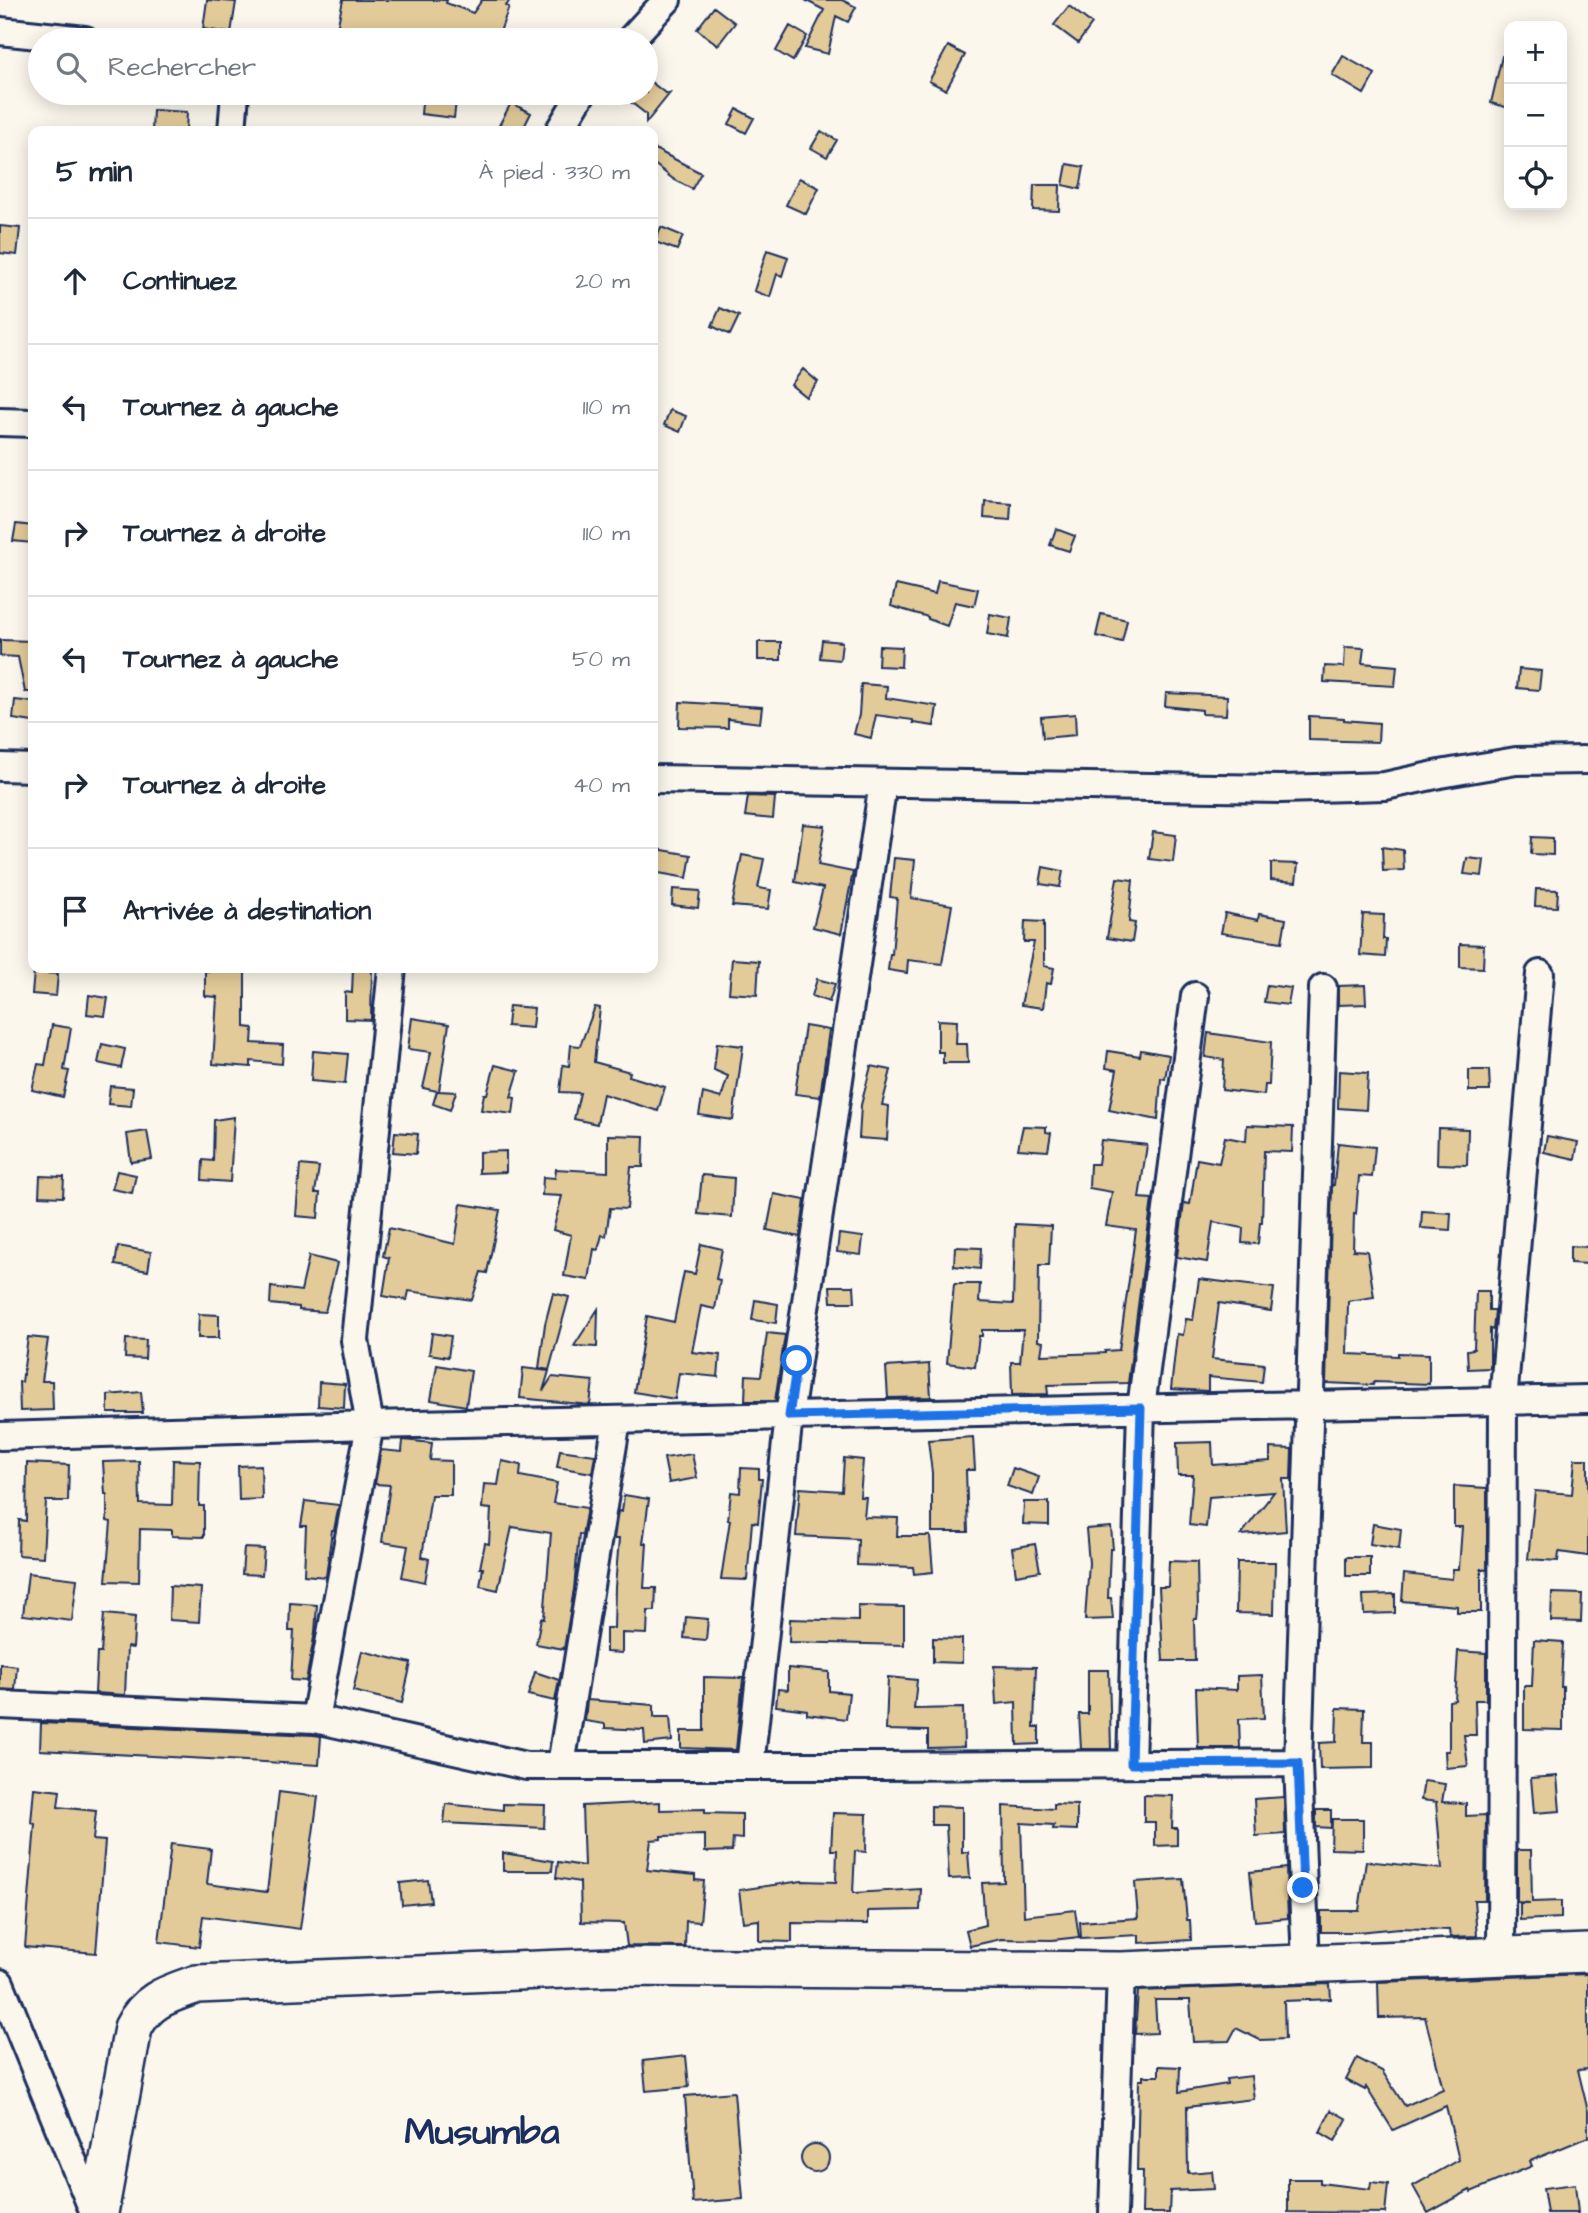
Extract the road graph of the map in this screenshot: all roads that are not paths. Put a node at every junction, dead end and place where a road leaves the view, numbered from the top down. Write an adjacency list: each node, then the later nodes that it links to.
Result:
1 (667, 0): 2 (street)
2 (641, 28)
3 (0, 31): 4 (street)
4 (28, 34)
5 (234, 105): 7 (street)
6 (575, 105): 8 (street)
7 (232, 126)
8 (562, 126)
9 (0, 422): 10 (street)
10 (28, 423)
11 (1588, 760): 15 (street)
12 (0, 767): 13 (street)
13 (28, 768)
14 (658, 779): 15 (street)
15 (883, 783): 24 (street)
16 (392, 973): 26 (street)
17 (1540, 974): 21 (street)
18 (1323, 988): 22 (street)
19 (1195, 996): 23 (street)
20 (1588, 1399): 21 (street)
21 (1503, 1401): 22 (street); 35 (street)
22 (1308, 1405): 23 (street); 30 (street)
23 (1141, 1408): 24 (street); 31 (street)
24 (789, 1416): 25 (street); 33 (street)
25 (617, 1420): 26 (street); 32 (street)
26 (370, 1425): 27 (street); 29 (street)
27 (0, 1436)
28 (0, 1705): 29 (street)
29 (315, 1719): 32 (street)
30 (1298, 1763): 31 (street); 36 (street)
31 (1131, 1764): 33 (street)
32 (561, 1765): 33 (street)
33 (750, 1766)
34 (1588, 1953): 35 (main road)
35 (1501, 1956): 36 (main road)
36 (1306, 1964): 37 (main road)
37 (1121, 1970): 40 (main road); 41 (street)
38 (0, 1983): 39 (street)
39 (94, 2213)
40 (99, 2213)
41 (1112, 2213)

